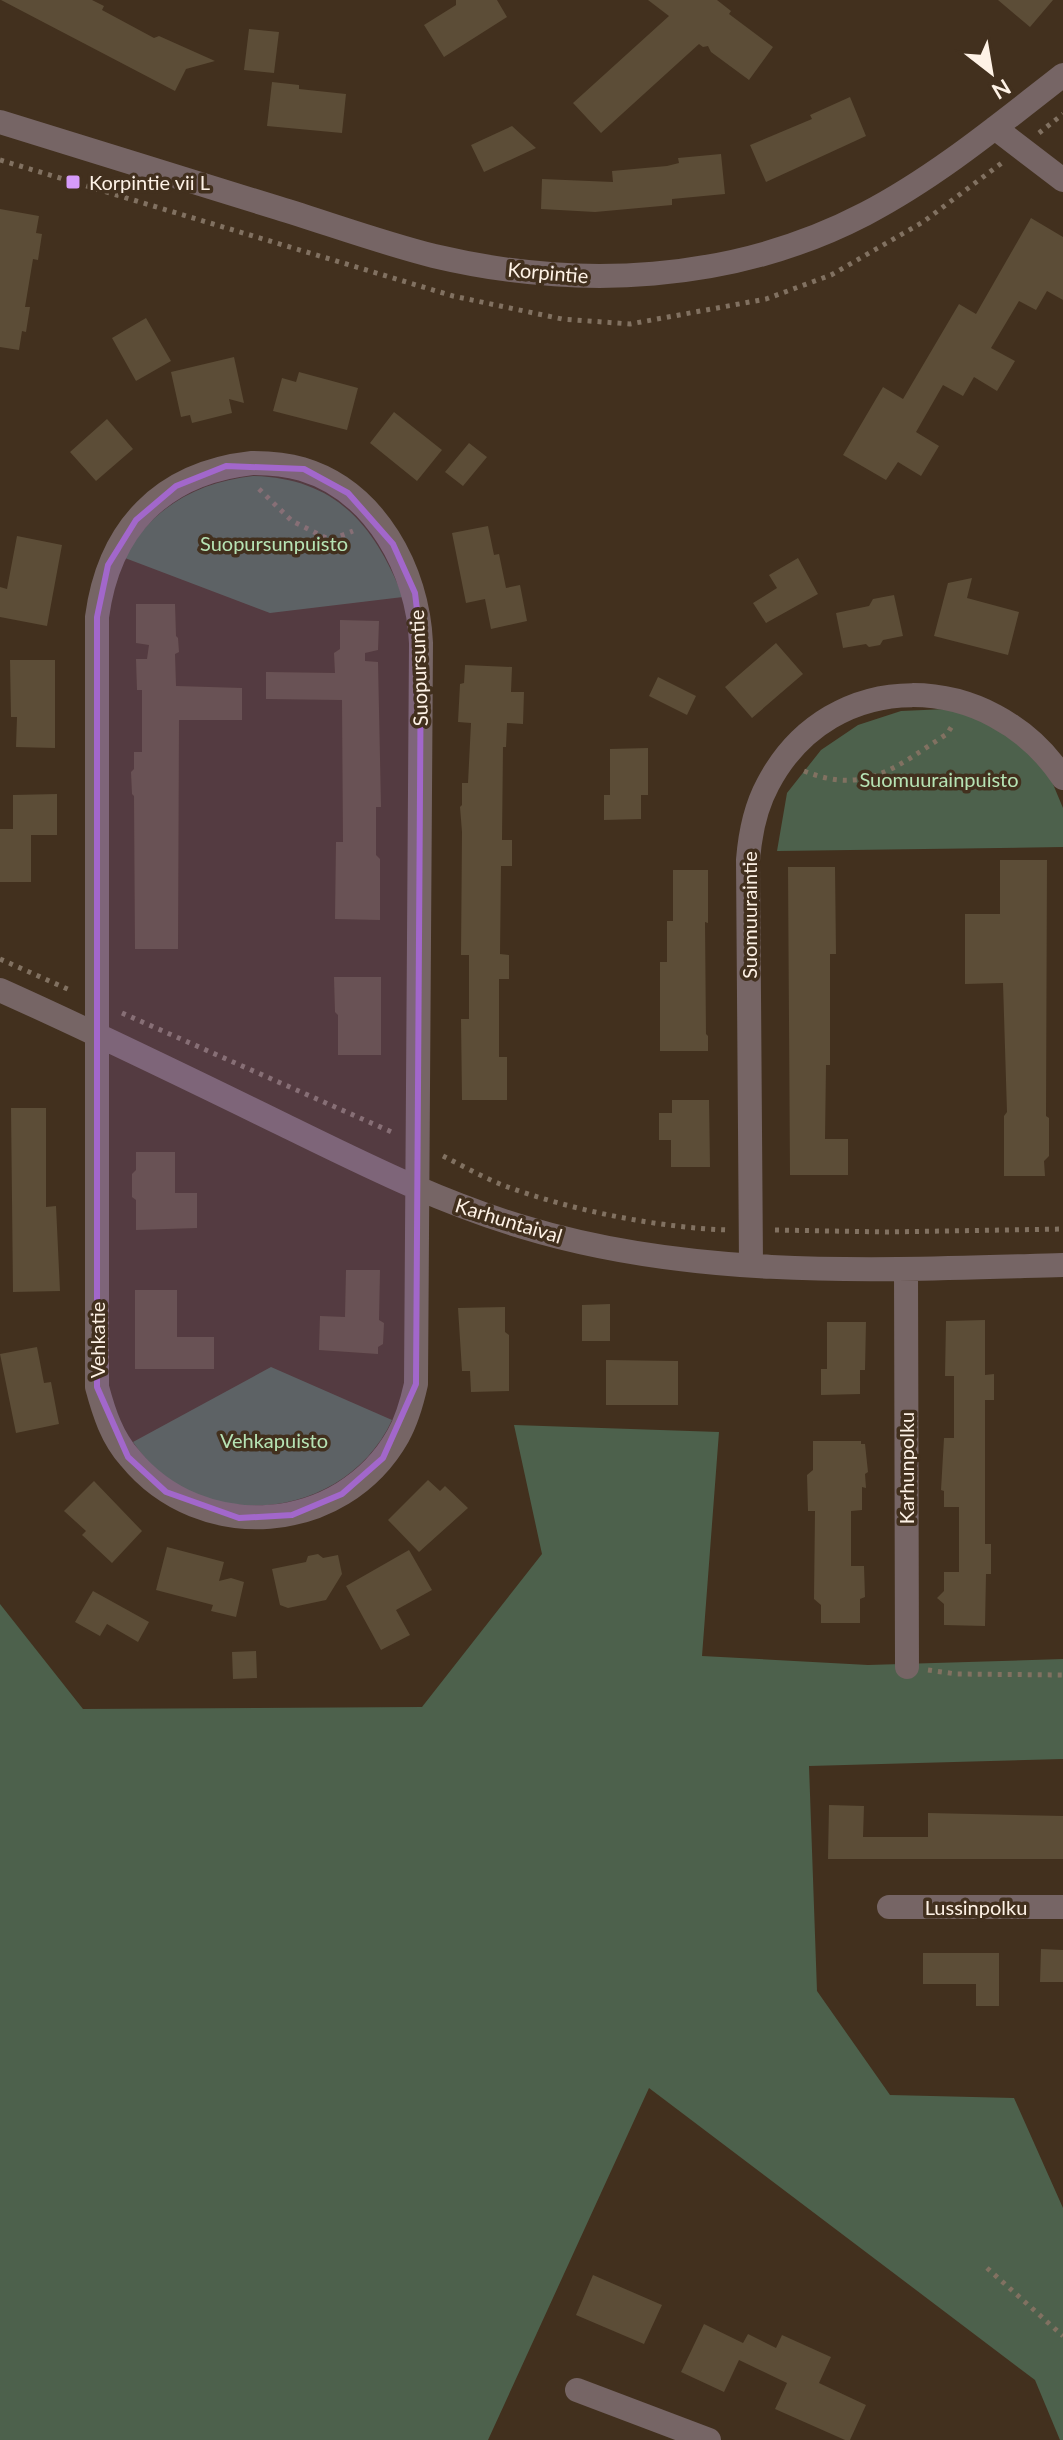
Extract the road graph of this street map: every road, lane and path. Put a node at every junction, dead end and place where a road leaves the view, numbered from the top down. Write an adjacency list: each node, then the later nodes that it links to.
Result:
1 (1063, 75): 3 (street, Korpintie)
2 (0, 122): 3 (street, Korpintie)
3 (995, 128): 4 (street)
4 (1063, 180)
5 (238, 465): 6 (street, Suopursuntie); 6 (path); 12 (street, Suopursuntie)
6 (377, 521): 14 (street, Suopursuntie)
7 (968, 702): 8 (street, Suomuuraintie); 8 (path); 9 (street, Suomuuraintie)
8 (782, 762): 17 (street, Suomuuraintie)
9 (1063, 778)
10 (0, 959): 12 (path)
11 (0, 990): 13 (street, Karhuntaival)
12 (96, 1001): 13 (street, Suopursuntie); 14 (path)
13 (96, 1032): 15 (street, Karhuntaival); 15 (street, Vehkatie)
14 (419, 1145): 15 (street, Suopursuntie); 17 (path)
15 (419, 1191): 18 (street, Karhuntaival)
16 (1063, 1229): 17 (path)
17 (751, 1230): 18 (street, Suomuuraintie)
18 (751, 1265): 20 (street, Karhuntaival)
19 (1063, 1265): 20 (street, Karhuntaival)
20 (906, 1269): 21 (street, Karhunpolku)
21 (907, 1667): 22 (path)
22 (1063, 1675)
23 (889, 1907): 24 (street, Lussinpolku)
24 (1063, 1907)
25 (987, 2268): 26 (path)
26 (1063, 2336)
27 (577, 2390): 28 (street)
28 (709, 2440)

